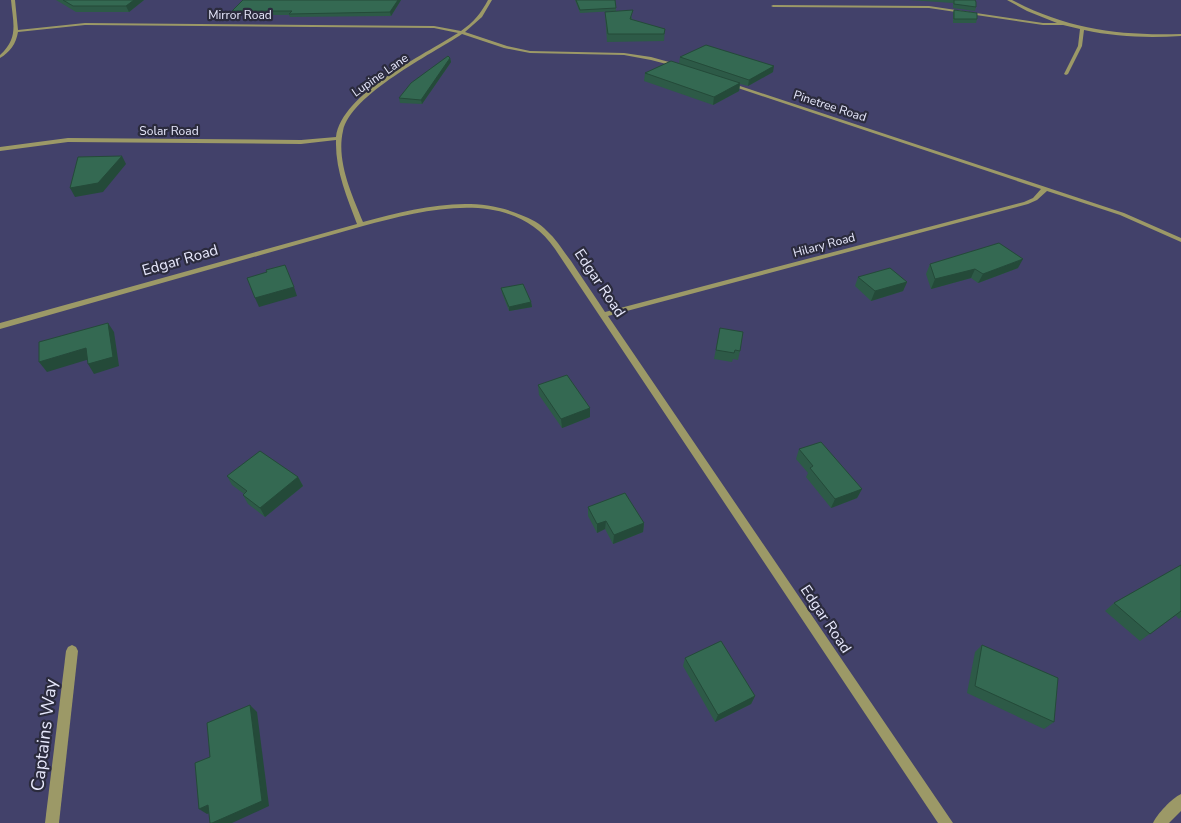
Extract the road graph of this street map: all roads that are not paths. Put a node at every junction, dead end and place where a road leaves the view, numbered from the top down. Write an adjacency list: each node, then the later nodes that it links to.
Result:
1 (13, 0): 7 (street)
2 (490, 0): 8 (street, Lupine Lane)
3 (1009, 0): 5 (street)
4 (775, 12): 5 (street)
5 (1062, 24): 6 (street)
6 (1082, 29): 9 (street); 12 (street)
7 (17, 31): 8 (street, Mirror Road); 10 (street)
8 (464, 31): 11 (street); 14 (street, Lupine Lane)
9 (1181, 35)
10 (0, 58)
11 (683, 68)
12 (1066, 74)
13 (720, 80): 16 (street, Pinetree Road)
14 (339, 138): 15 (street, Solar Road); 17 (street, Lupine Lane)
15 (0, 150)
16 (1046, 188): 18 (street, Pinetree Road); 19 (street, Hilary Road)
17 (361, 225): 19 (street, Edgar Road); 20 (street, Edgar Road)
18 (1181, 240)
19 (604, 315): 24 (street, Edgar Road)
20 (0, 326)
21 (72, 650): 23 (street, Captains Way)
22 (1181, 802): 25 (street)
23 (52, 823)
24 (946, 823)
25 (1160, 823)

